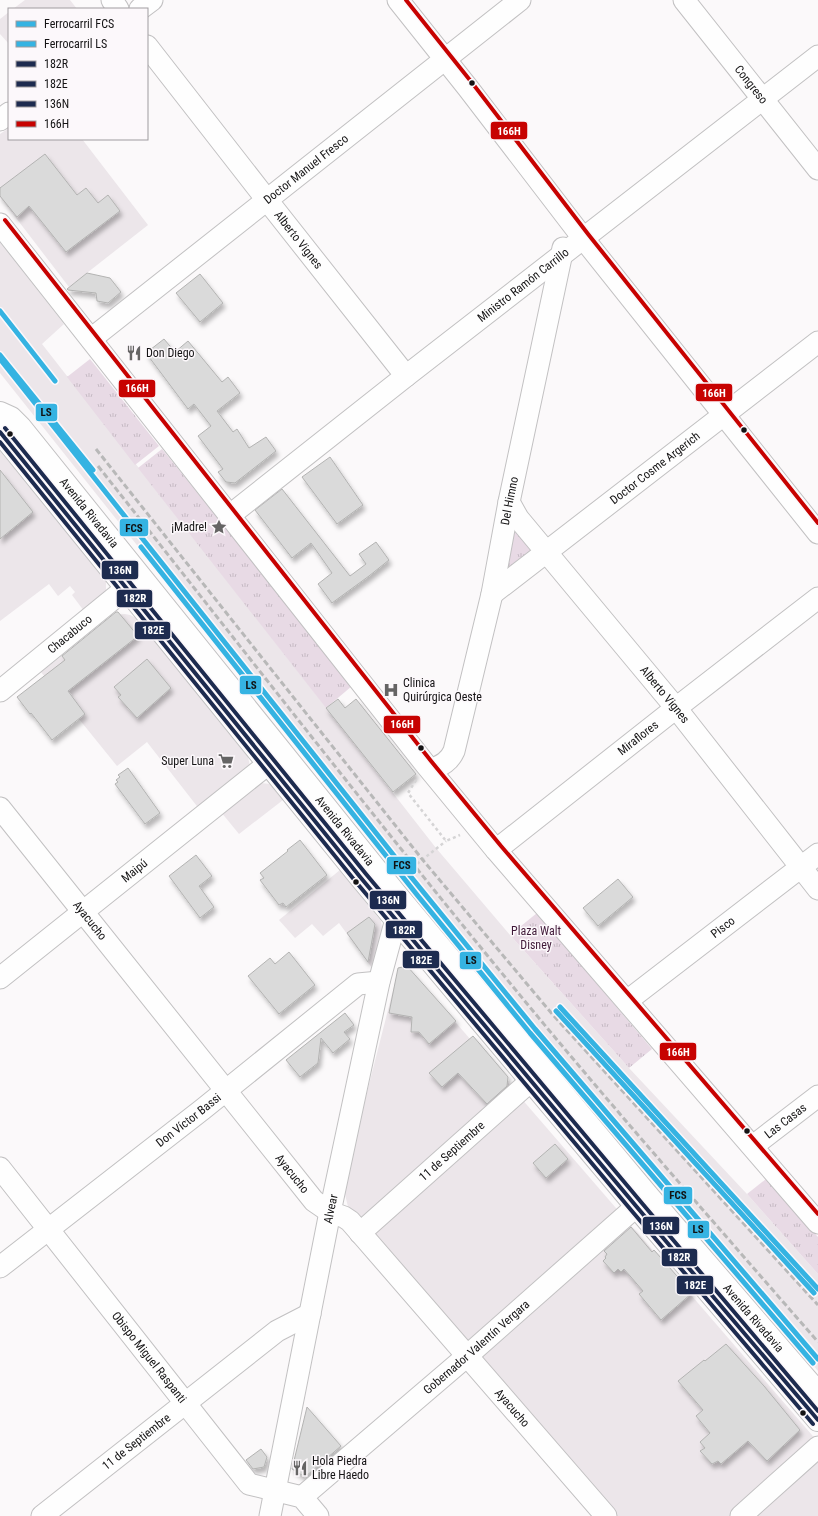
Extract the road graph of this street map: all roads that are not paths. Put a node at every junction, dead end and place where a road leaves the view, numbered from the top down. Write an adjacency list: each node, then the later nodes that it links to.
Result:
1 (152, 0): 5 (street)
2 (398, 0): 8 (street)
3 (520, 0): 8 (street, Doctor Manuel Fresco)
4 (684, 0): 9 (street, Congreso)
5 (141, 8)
6 (148, 47): 13 (street, Alberto Vignes)
7 (818, 56): 9 (street, Ministro Ramón Carrillo)
8 (444, 59): 13 (street, Doctor Manuel Fresco); 14 (street)
9 (762, 100): 12 (street, Congreso); 16 (street, Ministro Ramón Carrillo)
10 (8, 114): 11 (street)
11 (0, 120)
12 (818, 169)
13 (267, 200): 18 (street, Doctor Manuel Fresco); 20 (street, Alberto Vignes)
14 (569, 220): 16 (street); 17 (street, Del Himno)
15 (0, 224): 18 (street)
16 (583, 238): 17 (street, Ministro Ramón Carrillo); 22 (street)
17 (562, 255): 20 (street, Ministro Ramón Carrillo); 24 (street, Del Himno)
18 (91, 339): 25 (street)
19 (818, 342): 22 (street, Doctor Cosme Argerich)
20 (406, 376): 25 (street, Ministro Ramón Carrillo)
21 (0, 413): 28 (main road, Avenida Rivadavia)
22 (724, 416): 26 (street); 27 (street, Doctor Cosme Argerich)
23 (0, 432): 28 (main road, Avenida Rivadavia)
24 (509, 502): 27 (street, Alberto Vignes); 29 (street, Del Himno)
25 (229, 516): 34 (street)
26 (818, 533)
27 (546, 552): 29 (street, Doctor Cosme Argerich); 32 (street, Alberto Vignes)
28 (133, 583): 31 (street, Chacabuco); 33 (main road, Avenida Rivadavia); 41 (main road, Avenida Rivadavia)
29 (492, 594): 34 (street, Del Himno)
30 (818, 598): 32 (street, Miraflores)
31 (0, 691)
32 (676, 708): 36 (street, Miraflores); 38 (street, Alberto Vignes)
33 (268, 764): 40 (street, Maipú); 41 (main road, Avenida Rivadavia)
34 (429, 768): 36 (street)
35 (0, 808): 40 (street, Ayacucho)
36 (496, 850): 44 (street)
37 (818, 854): 38 (street, Pisco)
38 (800, 868): 39 (street, Alberto Vignes); 44 (street, Pisco)
39 (818, 889)
40 (83, 913): 42 (street, Maipú); 46 (street, Ayacucho)
41 (402, 913): 43 (street, Alvear); 45 (main road, Avenida Rivadavia)
42 (0, 978)
43 (379, 982): 46 (street, Don Víctor Bassi); 51 (street, Alvear)
44 (627, 1001): 48 (street)
45 (537, 1075): 50 (main road, Avenida Rivadavia); 54 (street, 11 de Septiembre)
46 (225, 1091): 51 (street, Ayacucho); 53 (street, Don Víctor Bassi)
47 (818, 1096): 48 (street, Las Casas)
48 (753, 1146): 52 (street)
49 (0, 1168): 53 (street, Obispo Miguel Raspanti)
50 (642, 1201): 57 (street, Gobernador Valentín Vergara); 58 (main road, Avenida Rivadavia); 60 (main road, Avenida Rivadavia)
51 (330, 1212): 54 (street, Ayacucho); 56 (street, Alvear)
52 (818, 1223)
53 (48, 1229): 55 (street, Don Víctor Bassi); 59 (street, Obispo Miguel Raspanti)
54 (360, 1233): 57 (street, Ayacucho)
55 (0, 1267)
56 (310, 1314): 59 (street, 11 de Septiembre); 62 (street, Alvear)
57 (467, 1356): 63 (street, Gobernador Valentín Vergara); 67 (street, Ayacucho)
58 (818, 1393)
59 (185, 1404): 62 (street, Obispo Miguel Raspanti); 64 (street, 11 de Septiembre)
60 (818, 1420)
61 (818, 1447): 68 (street)
62 (275, 1490): 63 (street, Obispo Miguel Raspanti); 65 (street, Alvear)
63 (302, 1497): 66 (street)
64 (42, 1516)
65 (269, 1516)
66 (318, 1516)
67 (606, 1516)
68 (741, 1516)

